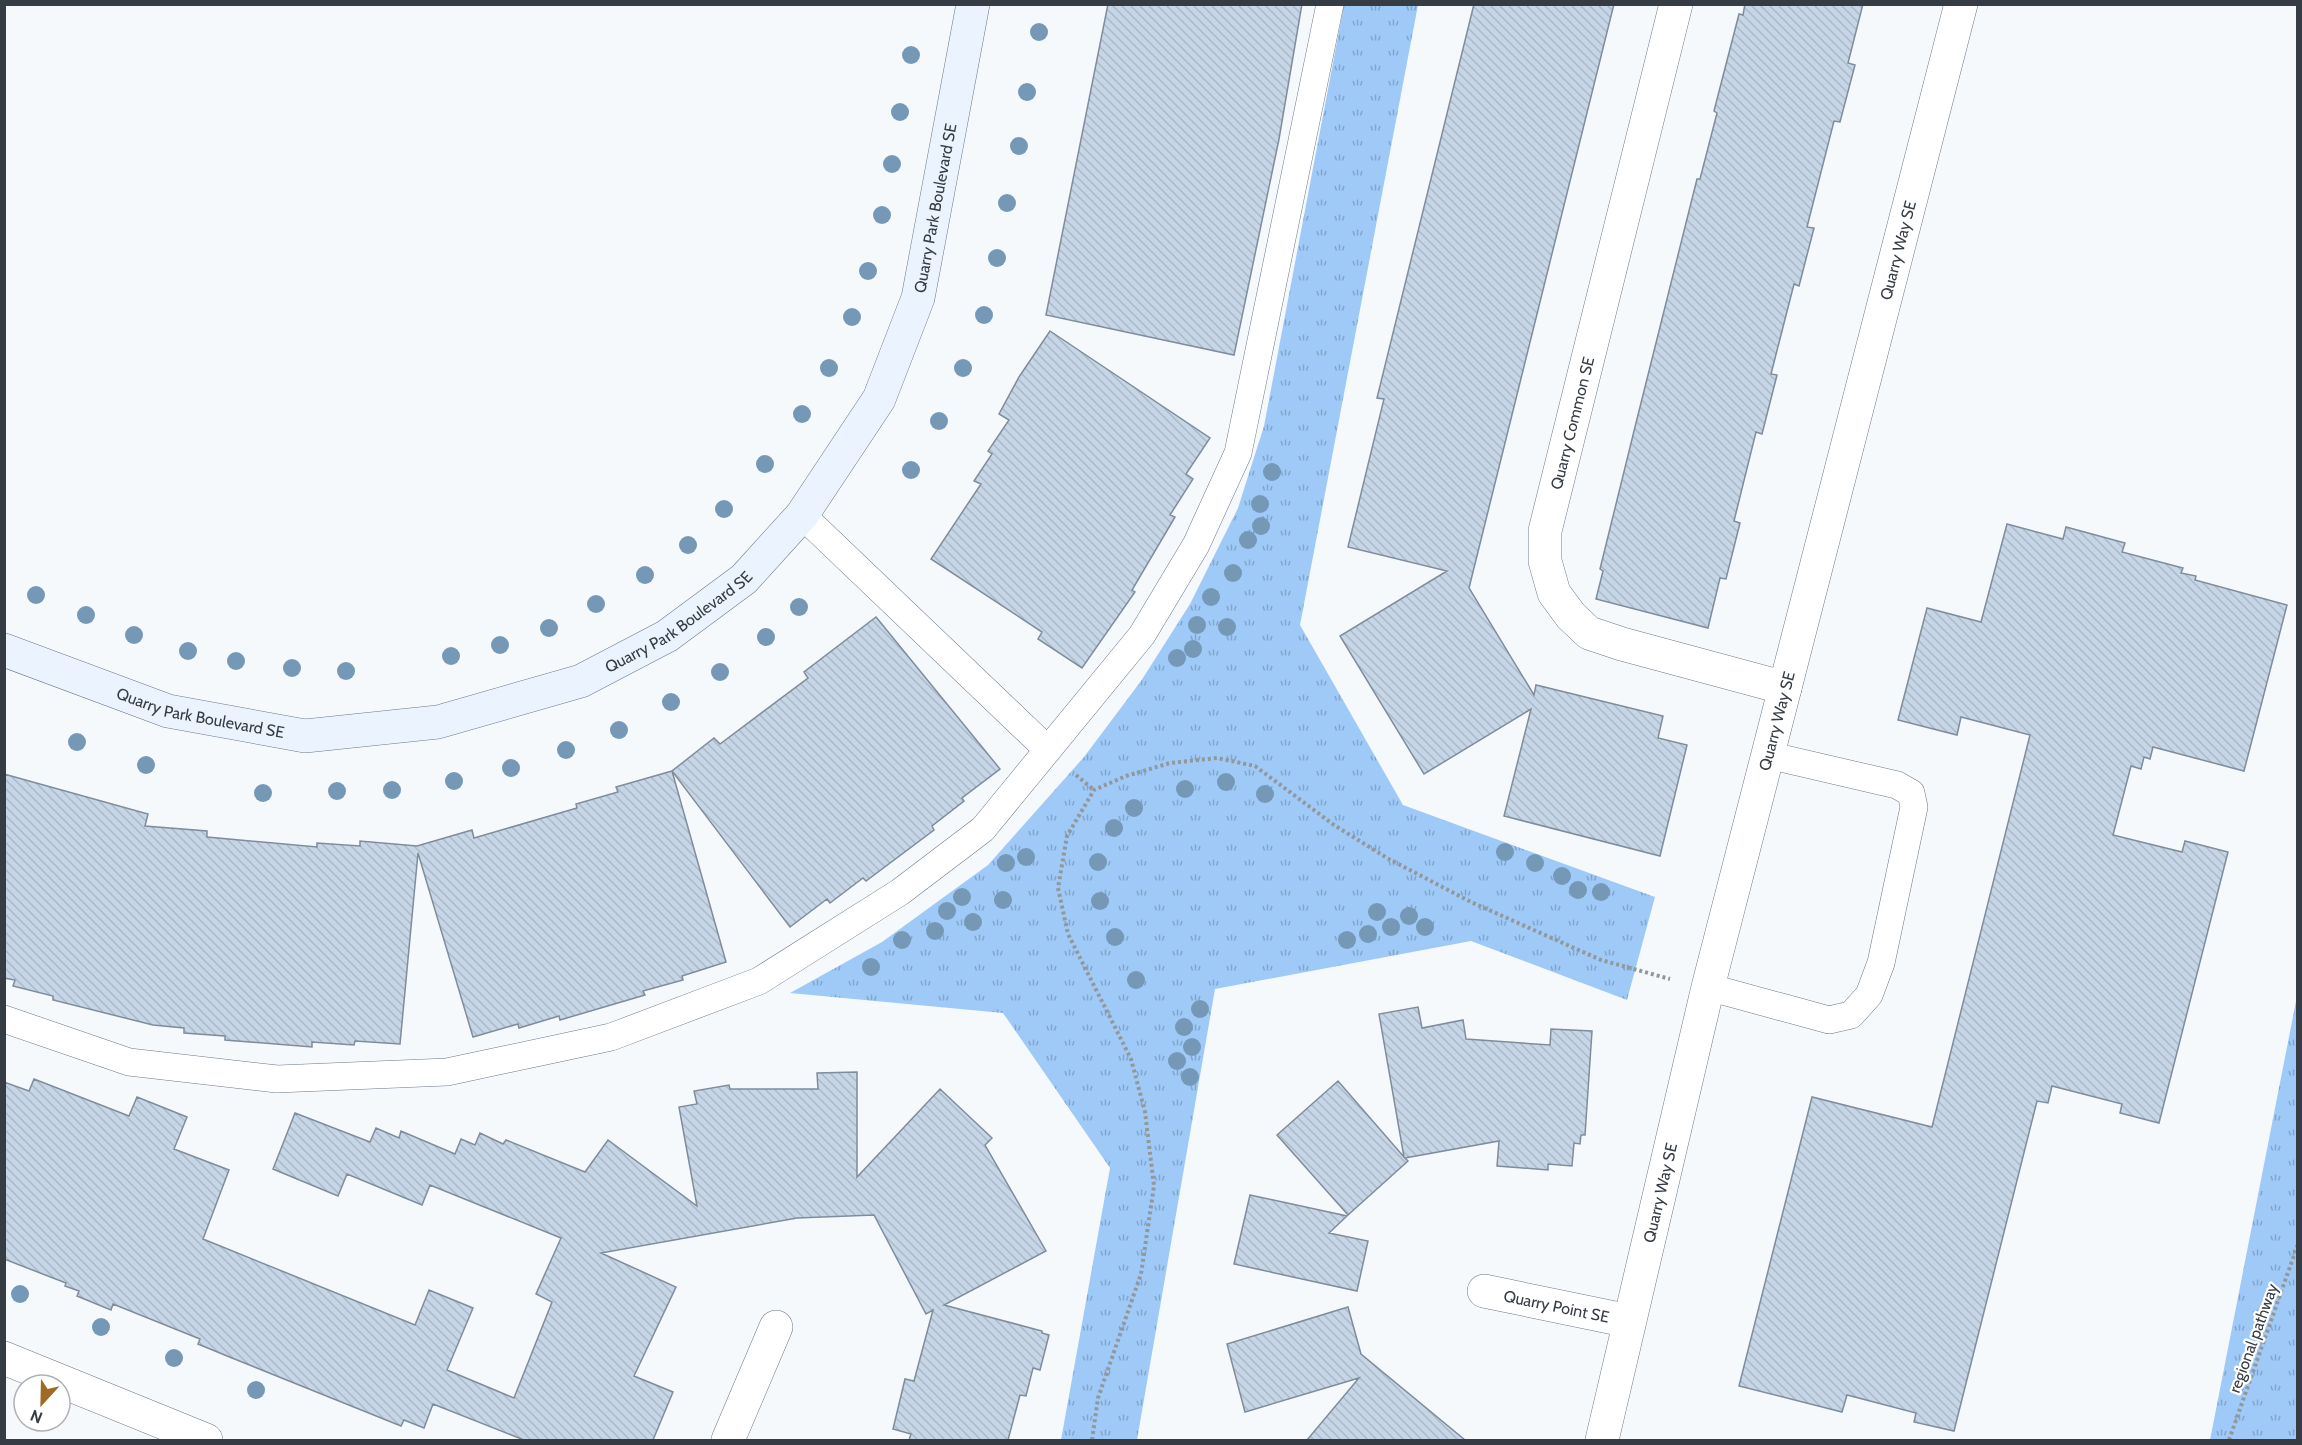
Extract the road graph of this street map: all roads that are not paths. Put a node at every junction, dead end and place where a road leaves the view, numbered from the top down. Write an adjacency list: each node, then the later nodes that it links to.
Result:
1 (973, 4): 5 (street, Quarry Park Boulevard SE)
2 (1330, 4): 8 (lane)
3 (1676, 4): 7 (street, Quarry Common SE)
4 (1961, 4): 7 (street, Quarry Way SE)
5 (802, 515): 6 (street, Quarry Park Boulevard SE); 8 (lane)
6 (4, 650)
7 (1785, 688): 9 (street, Quarry Way SE)
8 (1048, 750): 11 (lane)
9 (1768, 755): 10 (street, Quarry Way SE); 10 (lane)
10 (1708, 987): 13 (street, Quarry Way SE)
11 (4, 1019)
12 (1484, 1291): 13 (street, Quarry Point SE)
13 (1629, 1322): 18 (street, Quarry Way SE)
14 (776, 1327): 17 (street)
15 (4, 1358): 16 (street)
16 (206, 1440)
17 (728, 1440)
18 (1602, 1440)

